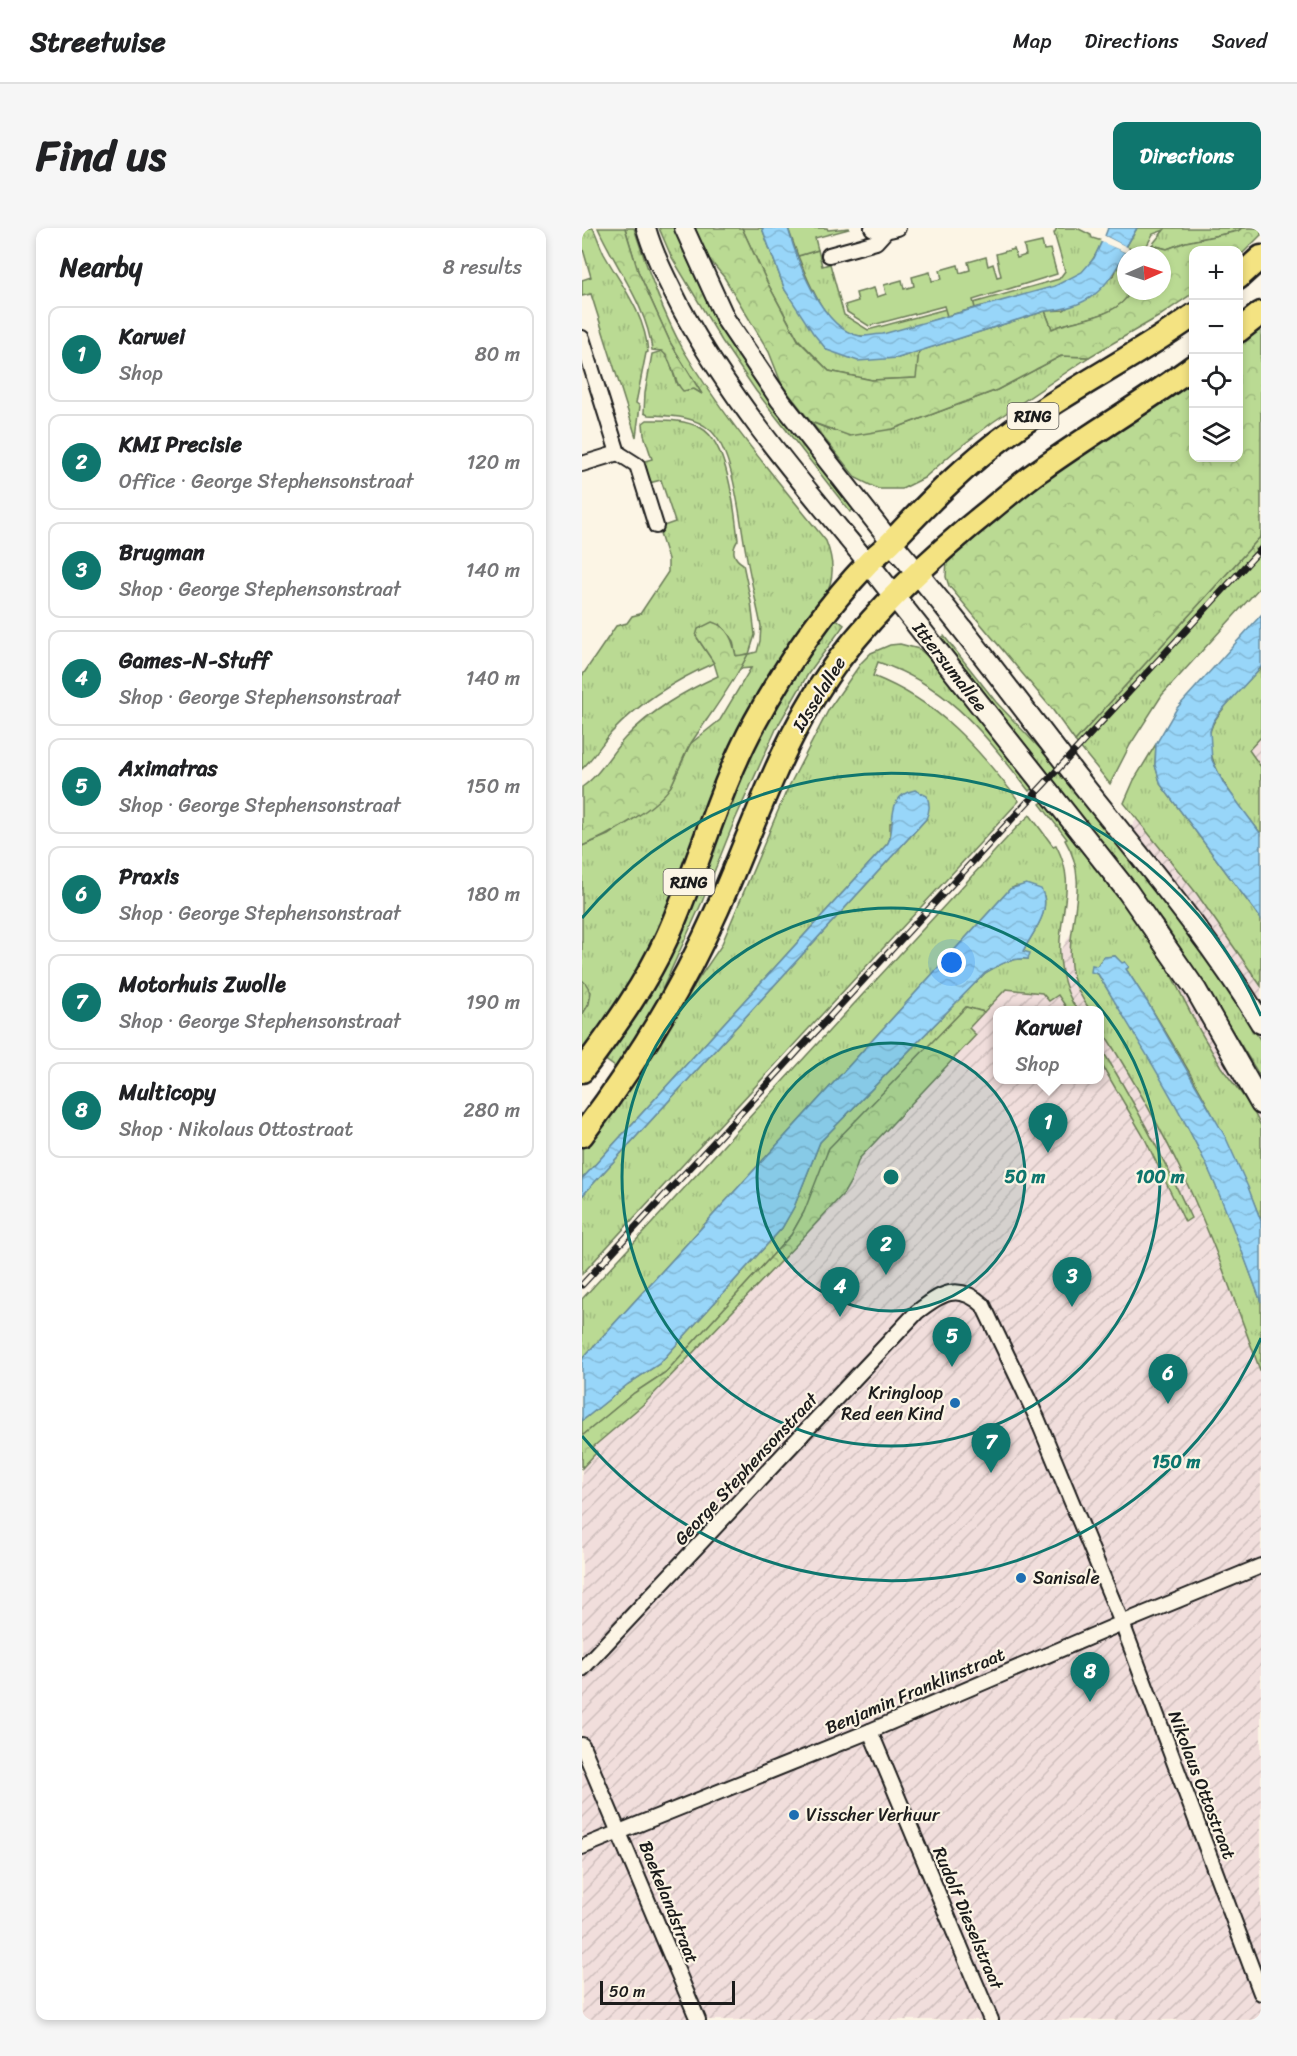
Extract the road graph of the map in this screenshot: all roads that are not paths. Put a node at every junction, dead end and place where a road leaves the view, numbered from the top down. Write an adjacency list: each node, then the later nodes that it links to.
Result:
1 (646, 228): 17 (street, Ittersumallee)
2 (684, 228): 16 (street, Ittersumallee)
3 (872, 228): 4 (street)
4 (892, 230): 5 (street)
5 (829, 255)
6 (1261, 257): 7 (main road)
7 (1243, 274)
8 (1261, 313): 10 (main road)
9 (1189, 319): 16 (main road, RING)
10 (1243, 328)
11 (582, 338): 13 (street)
12 (1189, 370): 18 (main road, IJsselallee / RING)
13 (618, 453): 14 (street); 15 (street)
14 (582, 464)
15 (656, 526)
16 (891, 542): 17 (main road, RING); 18 (main road, Ittersumallee)
17 (868, 563): 19 (main road, Ittersumallee); 21 (main road, RING)
18 (917, 572): 19 (main road, IJsselallee / RING); 20 (main road, Ittersumallee)
19 (894, 596): 22 (main road, Ittersumallee); 23 (main road, IJsselallee / RING)
20 (1261, 1023)
21 (582, 1071)
22 (1261, 1104)
23 (582, 1135)
24 (1261, 1566): 25 (street, Benjamin Franklinstraat)
25 (1122, 1623): 26 (street, George Stephensonstraat); 27 (street, Benjamin Franklinstraat); 31 (street, Nikolaus Ottostraat)
26 (582, 1669)
27 (870, 1731): 29 (street, Benjamin Franklinstraat); 33 (street, Rudolf Dieselstraat)
28 (582, 1745): 29 (street)
29 (620, 1832): 30 (street, Benjamin Franklinstraat); 32 (street, Baekelandstraat)
30 (582, 1847)
31 (1261, 1993)
32 (698, 2020)
33 (992, 2020)

